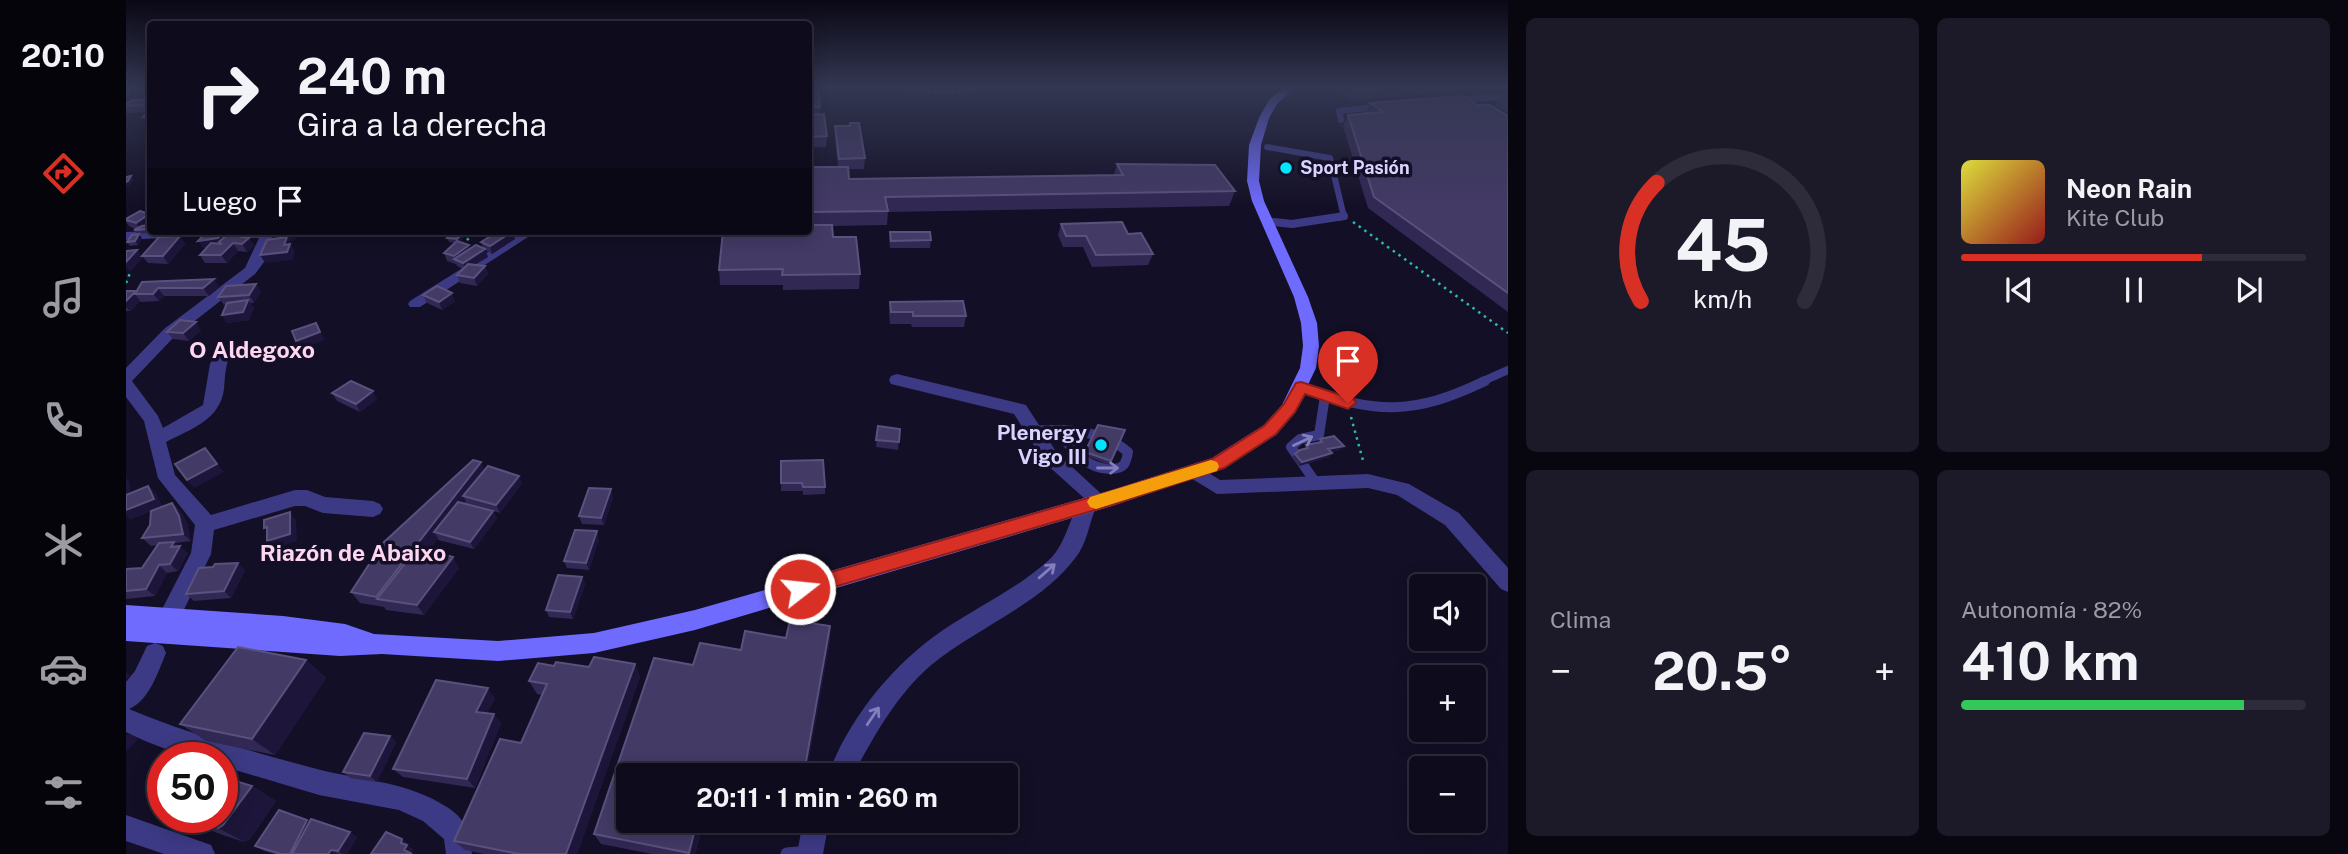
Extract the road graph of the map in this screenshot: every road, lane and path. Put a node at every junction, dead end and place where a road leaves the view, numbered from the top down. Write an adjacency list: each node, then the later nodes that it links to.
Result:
1 (1268, 127): 2 (main road)
2 (1256, 148): 3 (lane); 4 (main road); 4 (main road)
3 (1344, 217): 4 (lane); 16 (path)
4 (1273, 227): 22 (main road)
5 (147, 235): 8 (street)
6 (270, 235): 14 (street)
7 (521, 235): 15 (street)
8 (126, 236)
9 (472, 236): 10 (path)
10 (462, 246)
11 (130, 273): 12 (path)
12 (126, 283)
13 (209, 285): 14 (street)
14 (233, 285): 19 (street)
15 (415, 304)
16 (1508, 333)
17 (224, 352): 27 (street)
18 (1508, 370): 24 (lane)
19 (126, 378)
20 (897, 380): 26 (street)
21 (126, 385): 27 (street)
22 (1301, 387): 23 (lane); 28 (main road)
23 (1325, 396): 24 (lane); 30 (lane, one-way to 23)
24 (1348, 403): 29 (path)
25 (1057, 430): 25 (lane, one-way to 25); 26 (lane)
26 (1033, 431): 31 (street)
27 (156, 439): 33 (street)
28 (1196, 472): 30 (street); 31 (main road)
29 (1368, 481): 30 (street); 34 (street)
30 (1316, 483)
31 (1093, 503): 40 (main road); 44 (street, one-way to 31)
32 (373, 509): 33 (street)
33 (205, 525): 36 (street)
34 (1508, 583)
35 (126, 615): 36 (main road)
36 (162, 619): 37 (main road); 39 (main road); 40 (main road)
37 (126, 623)
38 (126, 631): 39 (main road)
39 (261, 640): 40 (main road)
40 (382, 644)
41 (155, 653): 42 (street)
42 (126, 699)
43 (126, 720): 49 (street)
44 (846, 763)
45 (126, 828): 48 (street)
46 (811, 833): 47 (street)
47 (802, 853)
48 (202, 854)
49 (459, 854)

